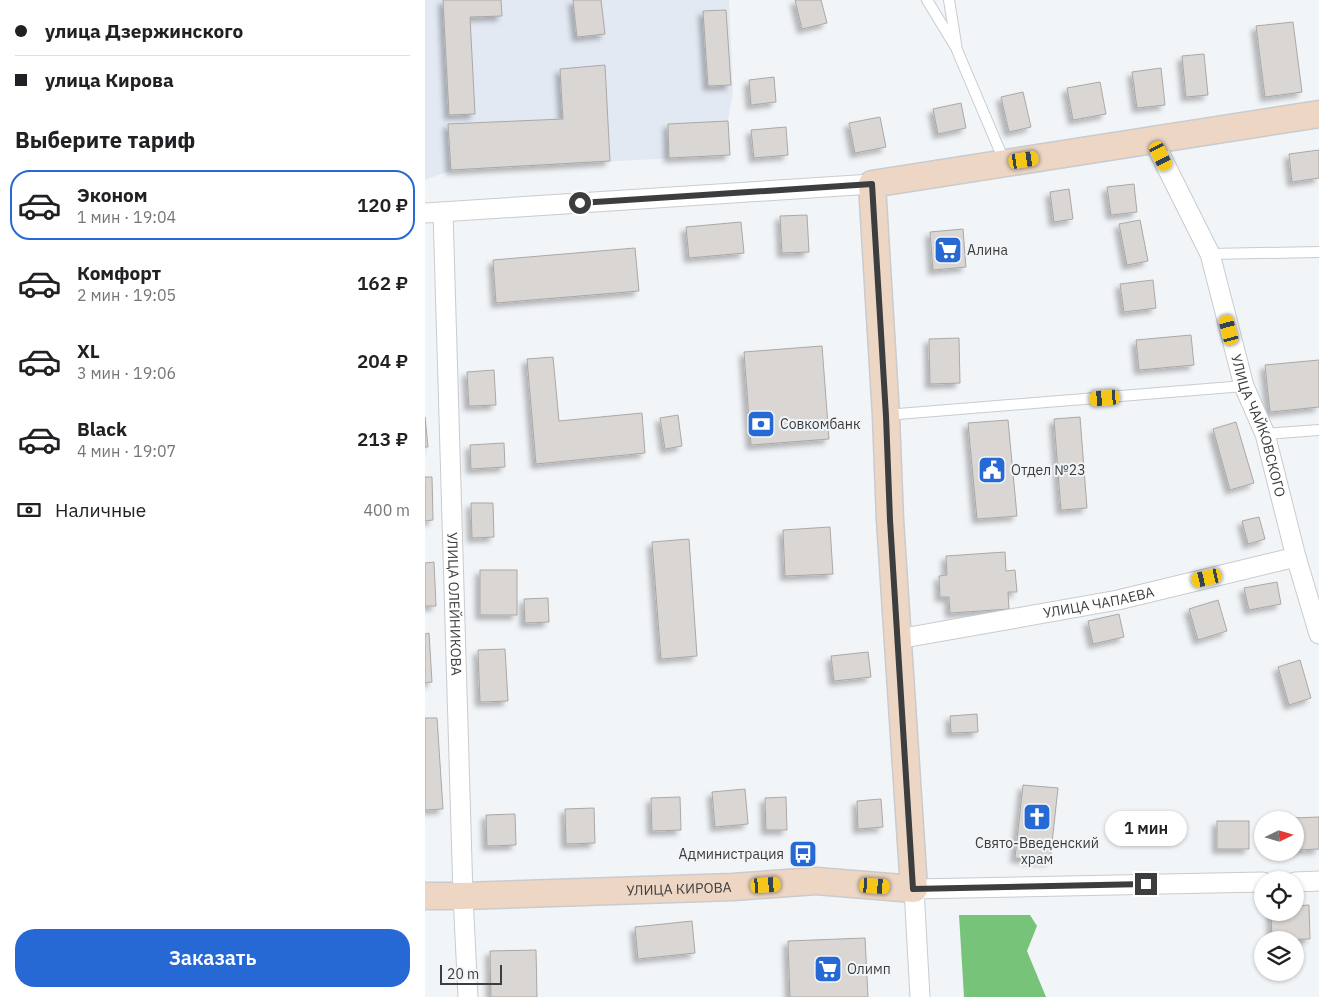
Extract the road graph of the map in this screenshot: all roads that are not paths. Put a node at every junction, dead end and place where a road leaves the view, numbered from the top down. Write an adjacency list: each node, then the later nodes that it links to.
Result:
1 (927, 0): 3 (lane)
2 (949, 0): 3 (lane)
3 (957, 50): 6 (lane)
4 (1319, 114): 5 (street)
5 (1153, 140): 6 (street); 10 (street, УЛИЦА ЧАЙКОВСКОГО)
6 (1005, 163): 7 (street)
7 (872, 184): 8 (street); 12 (street)
8 (434, 212): 23 (street, УЛИЦА ОЛЕЙНИКОВА)
9 (1319, 252): 10 (lane)
10 (1210, 254): 11 (street, УЛИЦА ЧАЙКОВСКОГО)
11 (1244, 386): 12 (lane); 14 (street, УЛИЦА ЧАЙКОВСКОГО)
12 (886, 416): 17 (street)
13 (1319, 430): 14 (lane)
14 (1265, 434): 15 (street, УЛИЦА ЧАЙКОВСКОГО)
15 (1296, 557): 16 (street, УЛИЦА ЧАЙКОВСКОГО); 17 (street, УЛИЦА ЧАПАЕВА)
16 (1319, 634)
17 (898, 639): 21 (street)
18 (1319, 881): 20 (street)
19 (1254, 882): 21 (street, УЛИЦА КИРОВА)
20 (1304, 882)
21 (913, 889): 23 (street, УЛИЦА КИРОВА); 25 (street)
22 (425, 896): 23 (street, УЛИЦА КИРОВА)
23 (463, 896): 24 (street, УЛИЦА ОЛЕЙНИКОВА)
24 (468, 997)
25 (920, 997)

